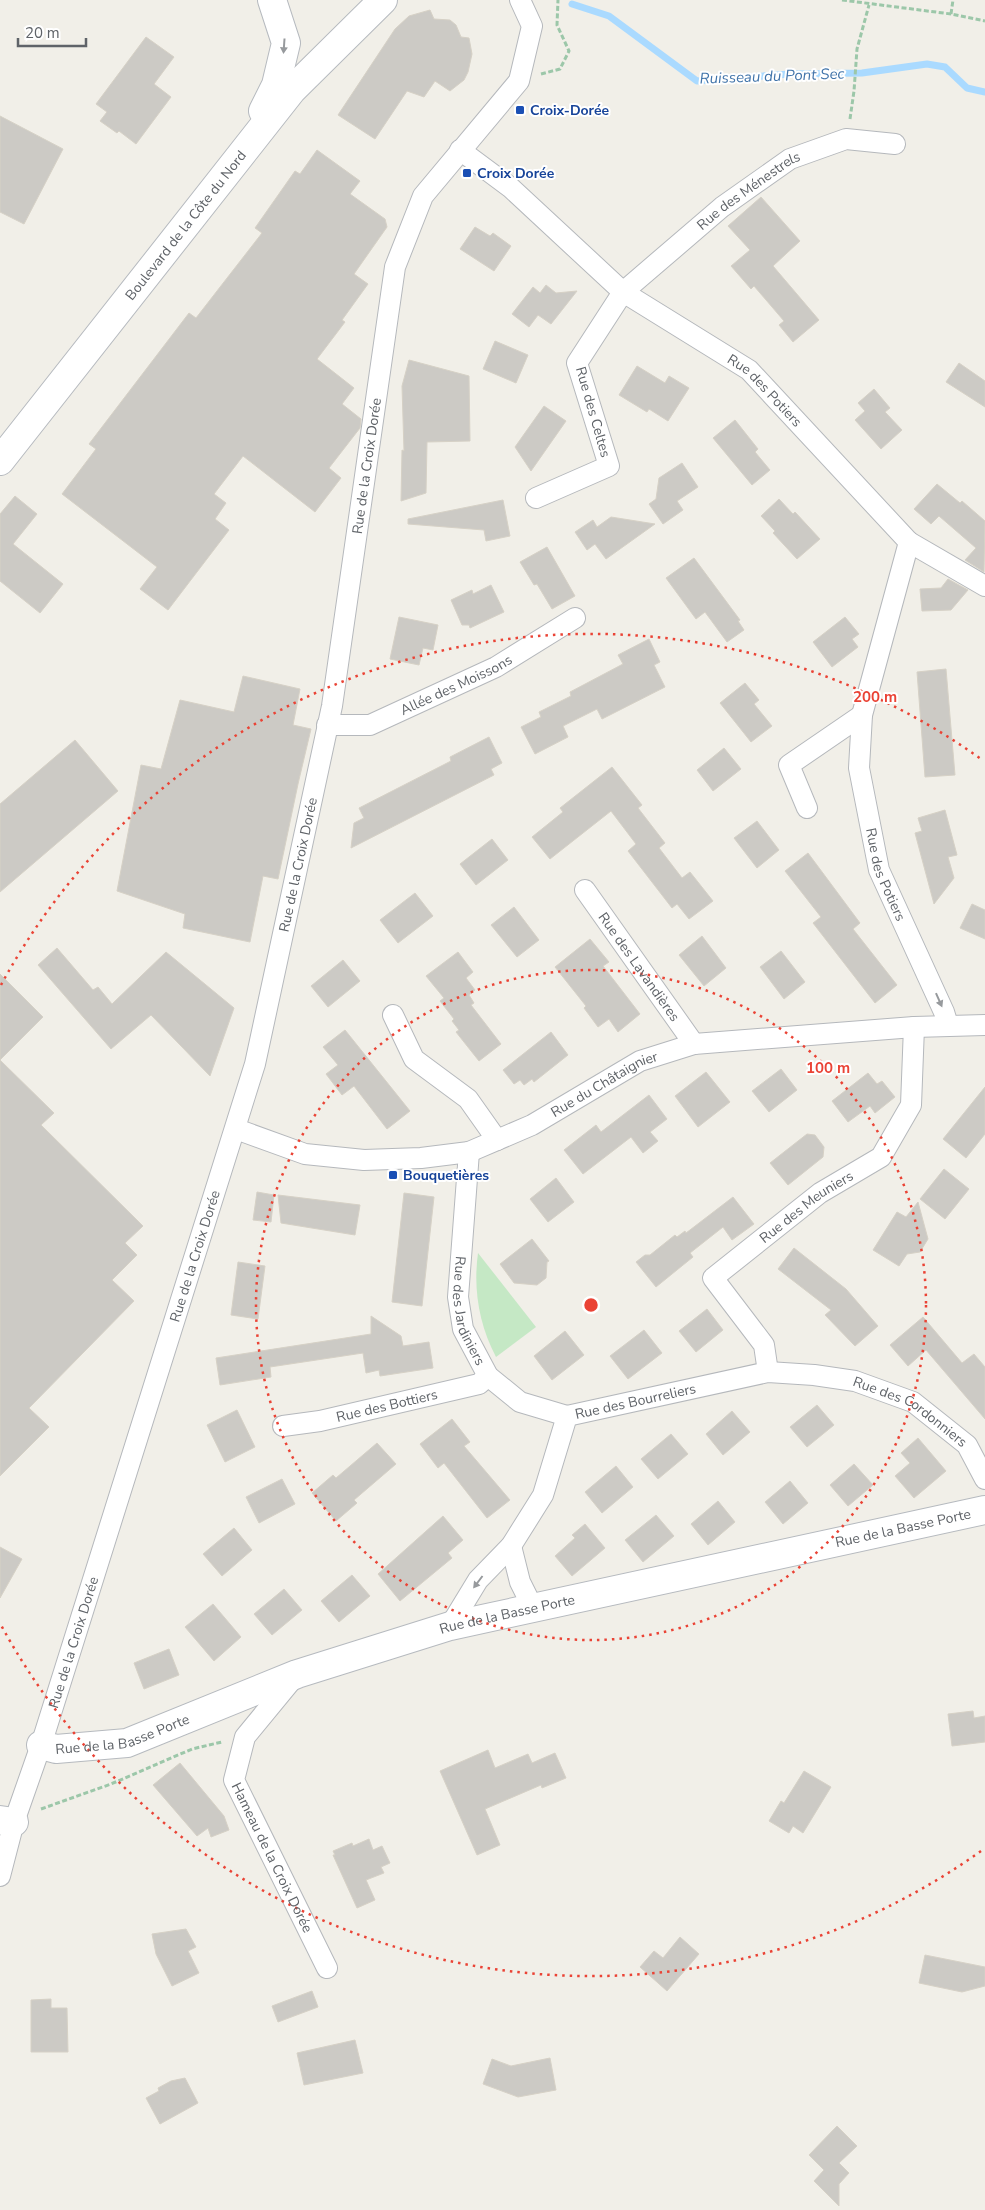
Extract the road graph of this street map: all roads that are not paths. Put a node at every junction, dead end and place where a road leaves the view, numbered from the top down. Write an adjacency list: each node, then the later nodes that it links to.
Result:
1 (272, 0): 6 (street, one-way to 6)
2 (383, 0): 6 (street, Boulevard de la Côte du Nord)
3 (520, 0): 5 (street, Rue de la Croix Dorée)
4 (895, 144): 7 (street, Rue des Ménestrels)
5 (460, 150): 7 (street, Rue des Potiers); 14 (street, Rue de la Croix Dorée)
6 (241, 155): 8 (street, Boulevard de la Côte du Nord)
7 (623, 292): 9 (street, Rue des Celtes); 10 (street, Rue des Potiers)
8 (0, 461)
9 (536, 498)
10 (910, 542): 11 (street); 13 (street, Rue des Potiers)
11 (985, 586)
12 (574, 618): 14 (street, Allée des Moissons)
13 (862, 715): 15 (street); 18 (street, Rue des Potiers, one-way to 18)
14 (327, 725): 22 (street, Rue de la Croix Dorée)
15 (807, 808)
16 (585, 890): 21 (street, Rue des Lavandières)
17 (393, 1016): 23 (street)
18 (948, 1025): 19 (street, Rue du Châtaignier); 20 (street, Rue du Châtaignier)
19 (985, 1025)
20 (914, 1027): 21 (street, Rue du Châtaignier); 25 (street, Rue des Meuniers)
21 (694, 1044): 23 (street, Rue du Châtaignier)
22 (236, 1129): 24 (street, Rue du Châtaignier); 36 (street, Rue de la Croix Dorée)
23 (497, 1140): 24 (street, Rue du Châtaignier)
24 (469, 1152): 27 (street, Rue des Jardiniers)
25 (768, 1372): 26 (street, Rue des Bourreliers); 28 (street, Rue des Bourreliers)
26 (814, 1375): 30 (street, Rue des Cordonniers)
27 (488, 1376): 28 (street, Rue des Jardiniers); 29 (street, Rue des Bottiers)
28 (567, 1416): 32 (street, Rue des Bourreliers)
29 (283, 1426)
30 (985, 1479)
31 (985, 1510): 33 (street, Rue de la Basse Porte)
32 (511, 1546): 33 (street); 34 (street, Rue des Bourreliers, one-way to 34)
33 (533, 1608): 34 (street, Rue de la Basse Porte)
34 (450, 1626): 35 (street, Rue de la Basse Porte)
35 (298, 1674): 36 (street, Rue de la Basse Porte); 39 (street, Hameau de la Croix Dorée)
36 (41, 1745): 37 (street, Rue de la Croix Dorée)
37 (11, 1818): 38 (street, Rue de la Croix Dorée)
38 (0, 1876)
39 (327, 1968)

